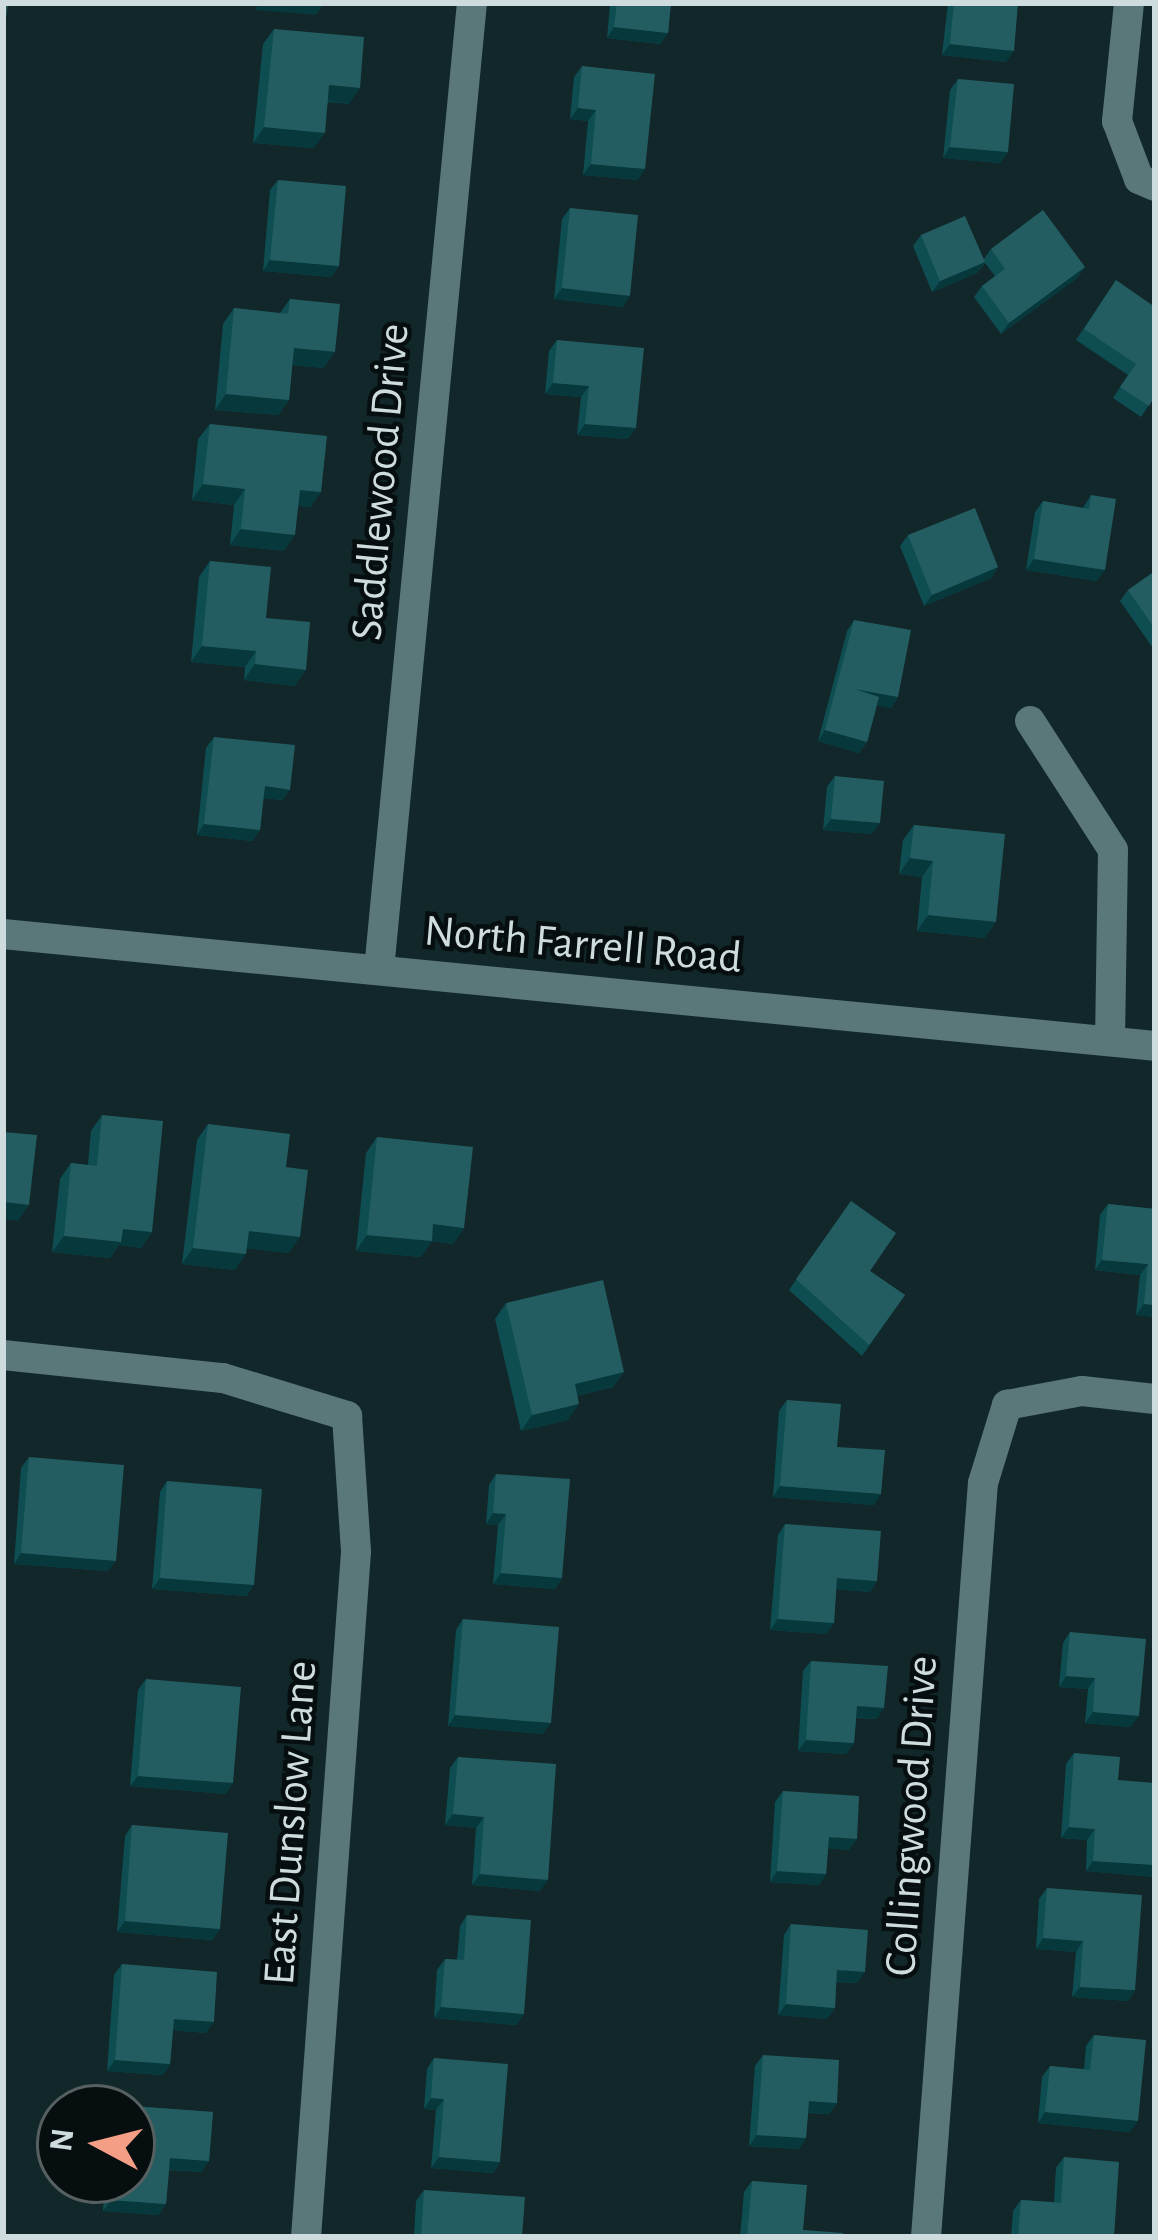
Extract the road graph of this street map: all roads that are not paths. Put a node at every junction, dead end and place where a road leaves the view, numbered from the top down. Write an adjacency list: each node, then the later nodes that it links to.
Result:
1 (472, 3): 6 (street, Saddlewood Drive)
2 (1129, 3): 3 (street)
3 (1155, 186)
4 (1030, 721): 7 (street)
5 (3, 934): 6 (street, North Farrell Road)
6 (379, 970): 7 (street, North Farrell Road)
7 (1110, 1040): 8 (street, North Farrell Road)
8 (1155, 1046)
9 (3, 1355): 11 (street, East Dunslow Lane)
10 (1155, 1399): 12 (street, Collingwood Drive)
11 (306, 2237)
12 (926, 2237)

